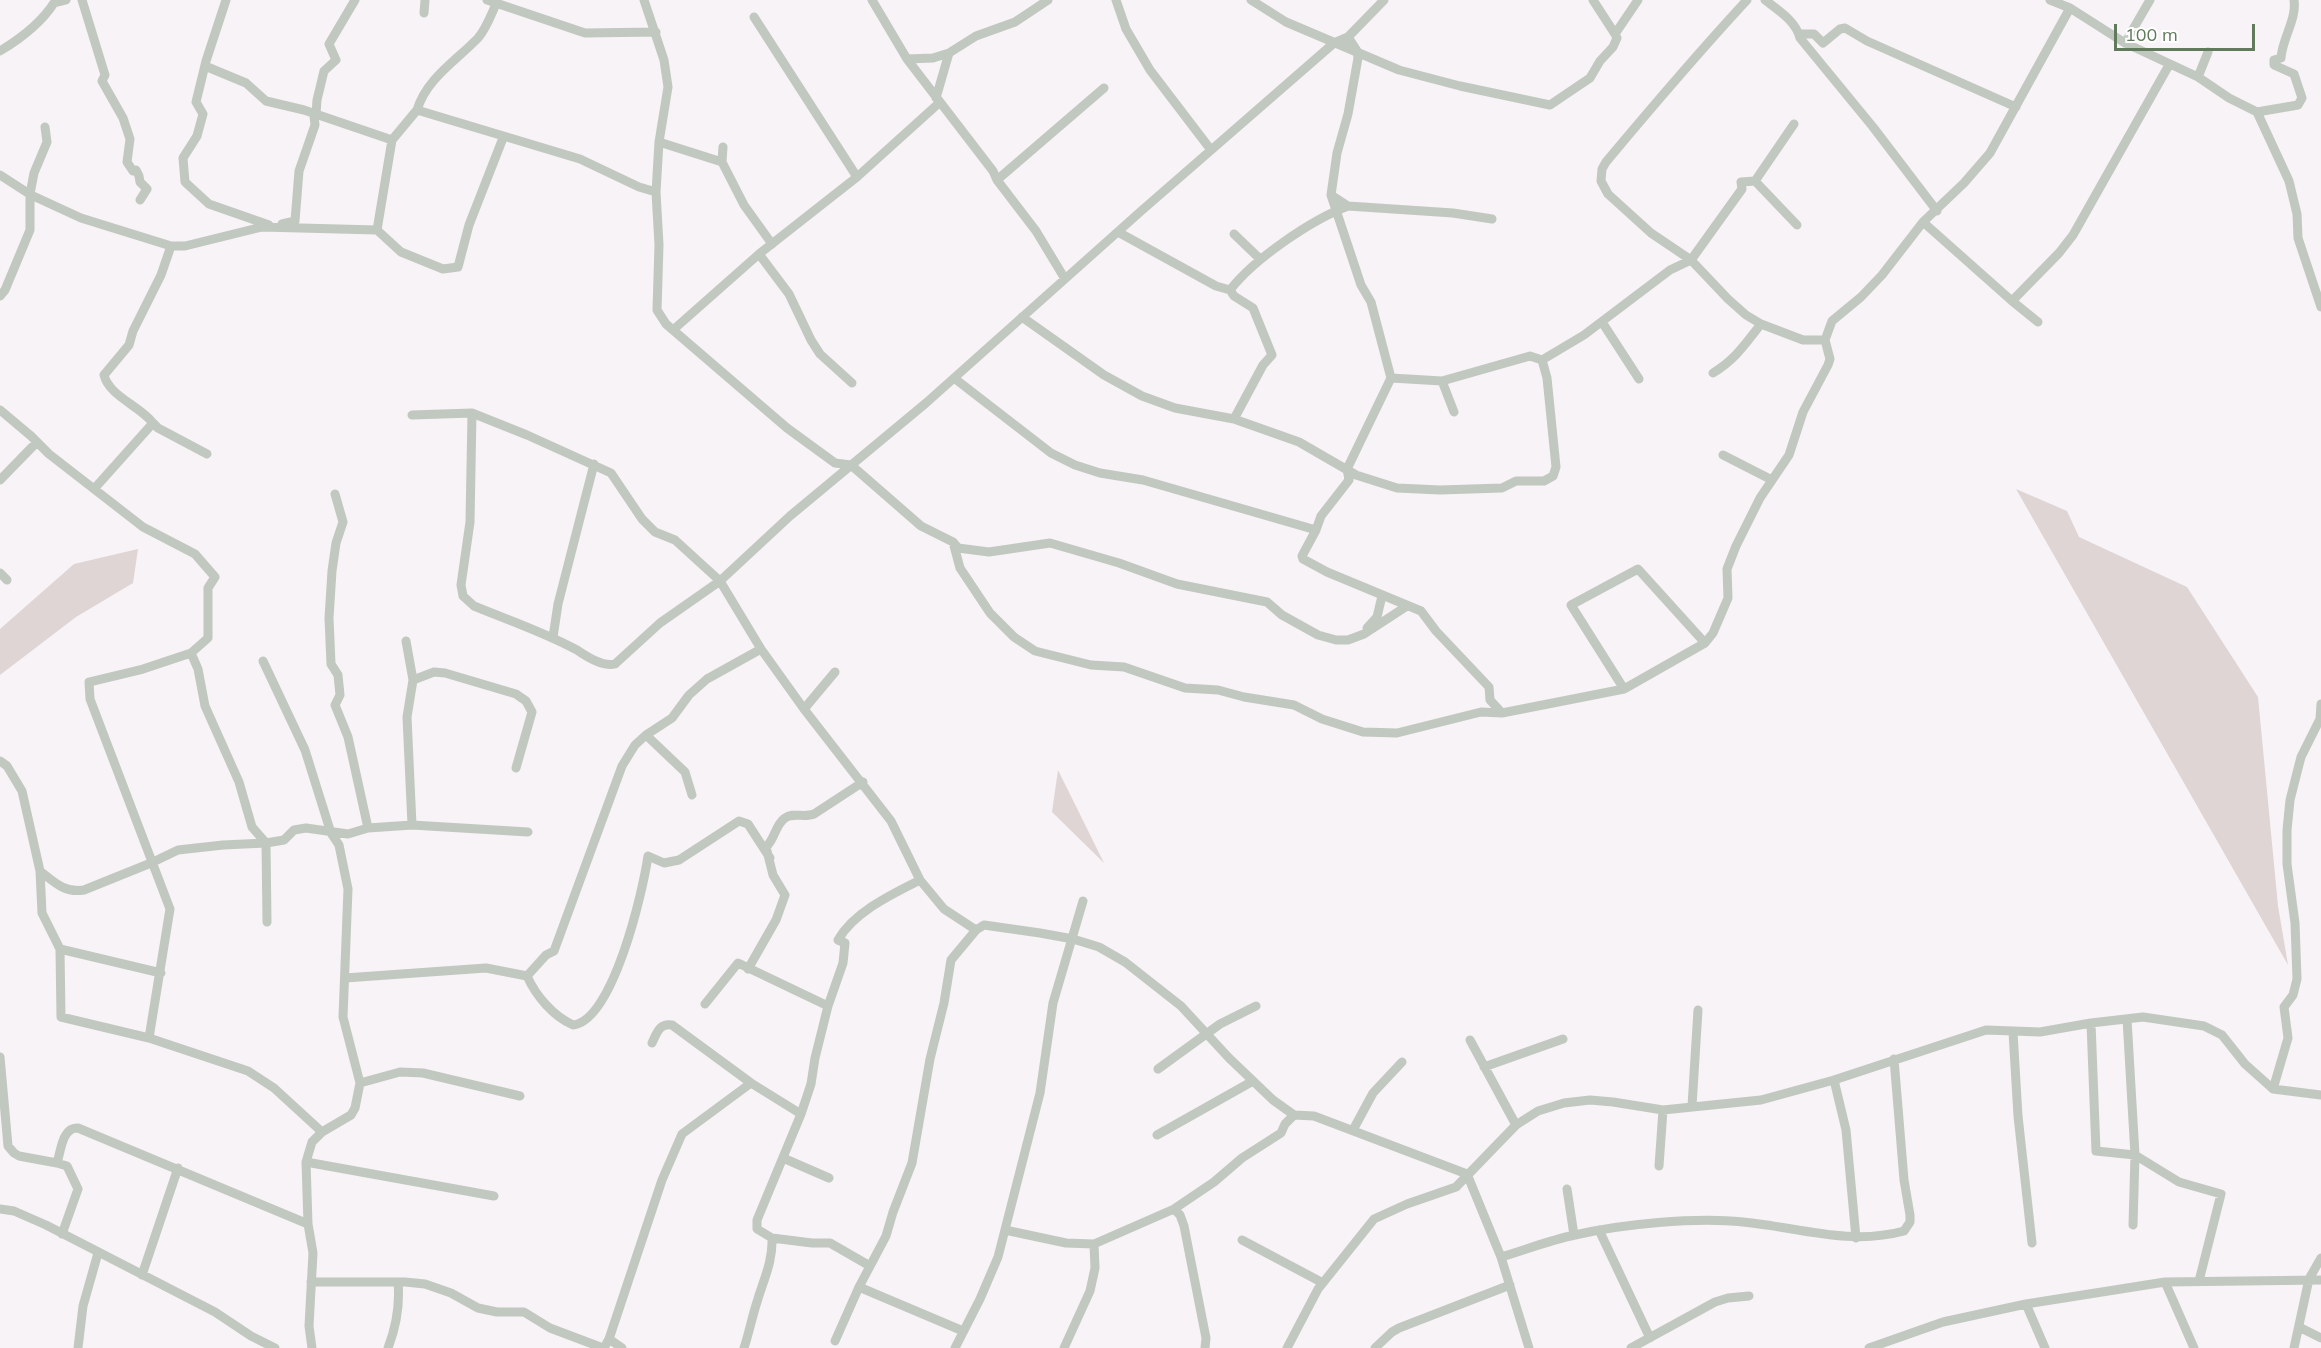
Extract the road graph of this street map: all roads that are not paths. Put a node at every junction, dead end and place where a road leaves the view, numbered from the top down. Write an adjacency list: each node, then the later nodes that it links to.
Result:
1 (66, 0): 29 (street)
2 (82, 0): 58 (street)
3 (226, 0): 35 (street)
4 (355, 0): 42 (street)
5 (425, 0): 21 (street)
6 (644, 0): 23 (street)
7 (872, 0): 33 (street)
8 (1048, 0): 32 (street)
9 (1116, 0): 49 (street)
10 (1251, 0): 27 (street)
11 (1384, 0): 26 (street)
12 (1593, 0): 24 (street)
13 (1638, 0): 24 (street)
14 (1747, 0): 74 (street)
15 (1765, 0): 25 (street)
16 (2050, 0): 20 (street)
17 (2150, 0): 28 (street)
18 (2294, 0): 41 (street)
19 (492, 2): 23 (street); 40 (street)
20 (2070, 8): 28 (street); 39 (street)
21 (424, 13)
22 (754, 17): 52 (street)
23 (656, 32): 47 (street)
24 (1616, 34): 30 (street)
25 (1799, 34): 39 (street); 61 (street)
26 (1348, 37): 27 (street); 30 (street)
27 (1334, 43): 30 (street); 49 (street)
28 (2125, 43): 34 (street)
29 (0, 51)
30 (1357, 51): 57 (street)
31 (2208, 52): 36 (street)
32 (949, 53): 33 (street); 38 (street)
33 (907, 59): 38 (street)
34 (2169, 65): 36 (street); 78 (street)
35 (205, 66): 42 (street); 42 (street)
36 (2198, 77): 41 (street)
37 (1104, 88): 53 (street)
38 (937, 101): 52 (street); 53 (street)
39 (2016, 106): 61 (street)
40 (417, 110): 45 (street); 46 (street)
41 (2257, 112): 79 (street)
42 (316, 114): 46 (street)
43 (1794, 124): 54 (street)
44 (45, 128): 56 (street)
45 (503, 138): 55 (street); 65 (street)
46 (392, 140): 65 (street)
47 (659, 142): 50 (street); 55 (street)
48 (723, 147): 50 (street)
49 (1211, 150): 66 (street)
50 (723, 162): 68 (street)
51 (0, 175): 56 (street)
52 (857, 177): 68 (street)
53 (997, 180): 75 (street)
54 (1755, 181): 64 (street); 74 (street)
55 (656, 192): 84 (street)
56 (30, 194): 69 (street); 77 (street)
57 (1331, 195): 59 (street); 60 (street)
58 (140, 200)
59 (1348, 206): 60 (street); 62 (street)
60 (1335, 211): 73 (street); 89 (street)
61 (1937, 211): 63 (street)
62 (1492, 219)
63 (1923, 222): 78 (street); 85 (street)
64 (1797, 225)
65 (376, 230): 70 (street)
66 (1118, 232): 75 (street); 76 (street)
67 (1234, 234): 73 (street)
68 (772, 244): 71 (street)
69 (171, 246): 70 (street); 72 (street)
70 (184, 246): 72 (street)
71 (759, 254): 84 (street); 92 (street)
72 (167, 256): 98 (street)
73 (1260, 259): 76 (street)
74 (1691, 260): 81 (street); 83 (street)
75 (1065, 279): 80 (street)
76 (1230, 290): 97 (street)
77 (0, 296)
78 (2012, 301): 82 (street)
79 (2321, 307)
80 (1022, 317): 88 (street); 97 (street)
81 (1602, 322): 86 (street); 90 (street)
82 (2038, 322)
83 (1761, 324): 85 (street); 87 (street)
84 (673, 330): 103 (street)
85 (1825, 340): 106 (street)
86 (1542, 360): 91 (street); 104 (street)
87 (1713, 373)
88 (954, 378): 103 (street); 109 (street)
89 (1391, 378): 91 (street); 104 (street)
90 (1639, 379)
91 (1442, 381): 94 (street)
92 (852, 384)
93 (0, 410): 99 (street)
94 (1454, 412)
95 (472, 413): 96 (street); 102 (street); 115 (street)
96 (412, 414)
97 (1234, 419): 104 (street)
98 (153, 423): 100 (street); 107 (street)
99 (37, 442): 105 (street); 107 (street)
100 (207, 454)
101 (1723, 455): 106 (street)
102 (594, 464): 111 (street); 115 (street)
103 (851, 465): 110 (street); 111 (street)
104 (1347, 469): 109 (street)
105 (0, 480)
106 (1772, 480): 117 (street)
107 (94, 489): 119 (street)
108 (335, 494): 133 (street)
109 (1316, 530): 112 (street)
110 (953, 542): 114 (street); 126 (street)
111 (720, 581): 115 (street); 118 (street)
112 (1382, 596): 113 (street); 114 (street)
113 (1407, 606): 114 (street); 126 (street)
114 (1362, 634)
115 (553, 637)
116 (406, 640): 122 (street)
117 (1705, 643): 123 (street); 123 (street)
118 (760, 649): 125 (street); 127 (street)
119 (191, 653): 136 (street); 138 (street)
120 (263, 661): 135 (street)
121 (835, 672): 125 (street)
122 (413, 680): 129 (street); 132 (street)
123 (1624, 689): 126 (street)
124 (2321, 704): 171 (street)
125 (804, 709): 130 (street)
126 (1502, 713)
127 (646, 735): 131 (street); 148 (street)
128 (0, 761): 139 (street)
129 (516, 768)
130 (863, 782): 137 (street); 140 (street)
131 (692, 795)
132 (412, 825): 133 (street); 134 (street)
133 (368, 828): 135 (street)
134 (528, 832)
135 (332, 833): 136 (street); 149 (street)
136 (266, 843): 138 (street); 142 (street)
137 (770, 858): 146 (street); 148 (street)
138 (151, 863): 139 (street); 147 (street)
139 (40, 871): 145 (street)
140 (920, 880): 143 (street); 151 (street)
141 (1083, 901): 144 (street)
142 (267, 922)
143 (976, 930): 144 (street); 208 (street)
144 (1073, 939): 157 (street); 196 (street)
145 (60, 949): 147 (street); 158 (street)
146 (748, 969): 150 (street); 151 (street)
147 (161, 973): 158 (street)
148 (527, 976): 149 (street)
149 (345, 978): 169 (street)
150 (705, 1004)
151 (828, 1006): 176 (street)
152 (1257, 1006): 157 (street)
153 (1698, 1010): 174 (street)
154 (2127, 1019): 155 (street); 171 (street); 182 (street)
155 (2091, 1023): 156 (street); 182 (street)
156 (2013, 1032): 163 (street); 203 (street)
157 (1207, 1034): 166 (street); 168 (street)
158 (149, 1038): 180 (street)
159 (1470, 1040): 165 (street)
160 (1563, 1040): 165 (street)
161 (652, 1043): 170 (street)
162 (0, 1057): 185 (street)
163 (1894, 1059): 167 (street); 200 (street)
164 (1402, 1062): 179 (street)
165 (1484, 1067): 178 (street)
166 (1158, 1069)
167 (1834, 1080): 174 (street); 200 (street)
168 (1253, 1081): 177 (street); 181 (street)
169 (360, 1083): 173 (street); 180 (street)
170 (751, 1083): 176 (street); 226 (street)
171 (2273, 1089): 172 (street)
172 (2321, 1095)
173 (520, 1096)
174 (1692, 1106): 175 (street)
175 (1663, 1110): 178 (street); 186 (street)
176 (801, 1114): 183 (street)
177 (1294, 1114): 179 (street); 193 (street)
178 (1516, 1125): 188 (street)
179 (1353, 1130): 188 (street)
180 (322, 1132): 184 (street)
181 (1157, 1135)
182 (2135, 1155): 195 (street); 211 (street)
183 (783, 1158): 189 (street); 201 (street)
184 (306, 1162): 191 (street); 194 (street)
185 (57, 1163): 187 (street); 198 (street)
186 (1659, 1166)
187 (178, 1168): 194 (street); 209 (street)
188 (1467, 1174): 206 (street); 216 (street)
189 (829, 1178)
190 (1567, 1189): 199 (street)
191 (494, 1196)
192 (0, 1209): 198 (street)
193 (1174, 1209): 204 (street); 235 (street)
194 (308, 1224): 213 (street)
195 (2133, 1225)
196 (1005, 1230): 204 (street); 222 (street)
197 (1599, 1230): 199 (street); 200 (street); 223 (street)
198 (62, 1234): 205 (street)
199 (1574, 1235): 206 (street)
200 (1856, 1238)
201 (772, 1239): 208 (street); 232 (street)
202 (1242, 1240): 216 (street)
203 (2032, 1243)
204 (1094, 1244): 234 (street)
205 (98, 1253): 209 (street); 227 (street)
206 (1501, 1257): 217 (street)
207 (2321, 1258): 210 (street)
208 (870, 1266): 218 (street)
209 (142, 1275): 228 (street)
210 (2308, 1279): 211 (street); 212 (street); 221 (street)
211 (2199, 1281): 215 (street)
212 (2321, 1281)
213 (311, 1282): 214 (street); 229 (street)
214 (398, 1282): 226 (street); 230 (street)
215 (2165, 1282): 220 (street); 242 (street)
216 (1323, 1283): 236 (street)
217 (1510, 1285): 237 (street); 238 (street)
218 (859, 1287): 222 (street); 225 (street)
219 (1749, 1296): 223 (street)
220 (2025, 1304): 240 (street); 241 (street)
221 (2299, 1327): 224 (street); 243 (street)
222 (963, 1331): 233 (street)
223 (1650, 1338): 239 (street)
224 (2321, 1338)
225 (835, 1341)
226 (605, 1345): 231 (street)
227 (78, 1348)
228 (275, 1348)
229 (312, 1348)
230 (388, 1348)
231 (622, 1348)
232 (744, 1348)
233 (955, 1348)
234 (1064, 1348)
235 (1204, 1348)
236 (1287, 1348)
237 (1375, 1348)
238 (1529, 1348)
239 (1631, 1348)
240 (1869, 1348)
241 (2045, 1348)
242 (2194, 1348)
243 (2294, 1348)

